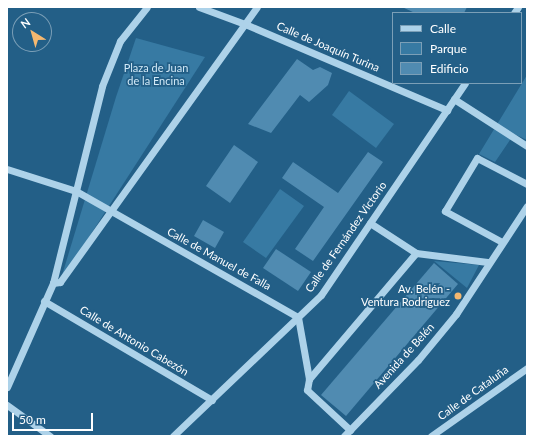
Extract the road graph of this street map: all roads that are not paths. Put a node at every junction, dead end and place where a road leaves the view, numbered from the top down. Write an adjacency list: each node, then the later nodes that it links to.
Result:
1 (147, 7): 11 (street)
2 (199, 7): 4 (street, Calle de Joaquín Turina)
3 (257, 7): 4 (street)
4 (245, 24): 7 (street, Calle de Joaquín Turina); 13 (street)
5 (464, 84): 6 (street, Calle de Fernández Victorio)
6 (454, 99): 7 (street, Calle de Fernández Victorio); 8 (street)
7 (447, 110): 15 (street, Calle de Fernández Victorio)
8 (527, 146)
9 (7, 169): 11 (street, Calle de Manuel de Falla)
10 (527, 184): 16 (street)
11 (76, 191): 13 (street, Calle de Manuel de Falla); 19 (street)
12 (527, 206): 14 (street, Avenida de Belén)
13 (110, 210): 19 (street); 21 (street, Calle de Manuel de Falla)
14 (524, 220): 16 (street, Avenida de Belén)
15 (370, 223): 17 (street); 21 (street, Calle de Fernández Victorio)
16 (502, 242): 18 (street, Avenida de Belén)
17 (416, 254): 18 (street); 23 (street)
18 (487, 262): 27 (street, Avenida de Belén)
19 (53, 283): 20 (street)
20 (44, 301): 24 (street); 25 (street, Calle de Antonio Cabezón)
21 (298, 317): 23 (street); 25 (street, Calle de Fernández Victorio)
22 (527, 368): 31 (street, Calle de Cataluña)
23 (309, 379): 27 (street)
24 (7, 387)
25 (212, 400): 29 (street, Calle de Fernández Victorio)
26 (7, 405): 28 (street)
27 (350, 430): 30 (street, Avenida de Belén)
28 (50, 436)
29 (173, 436)
30 (344, 436)
31 (431, 436)

